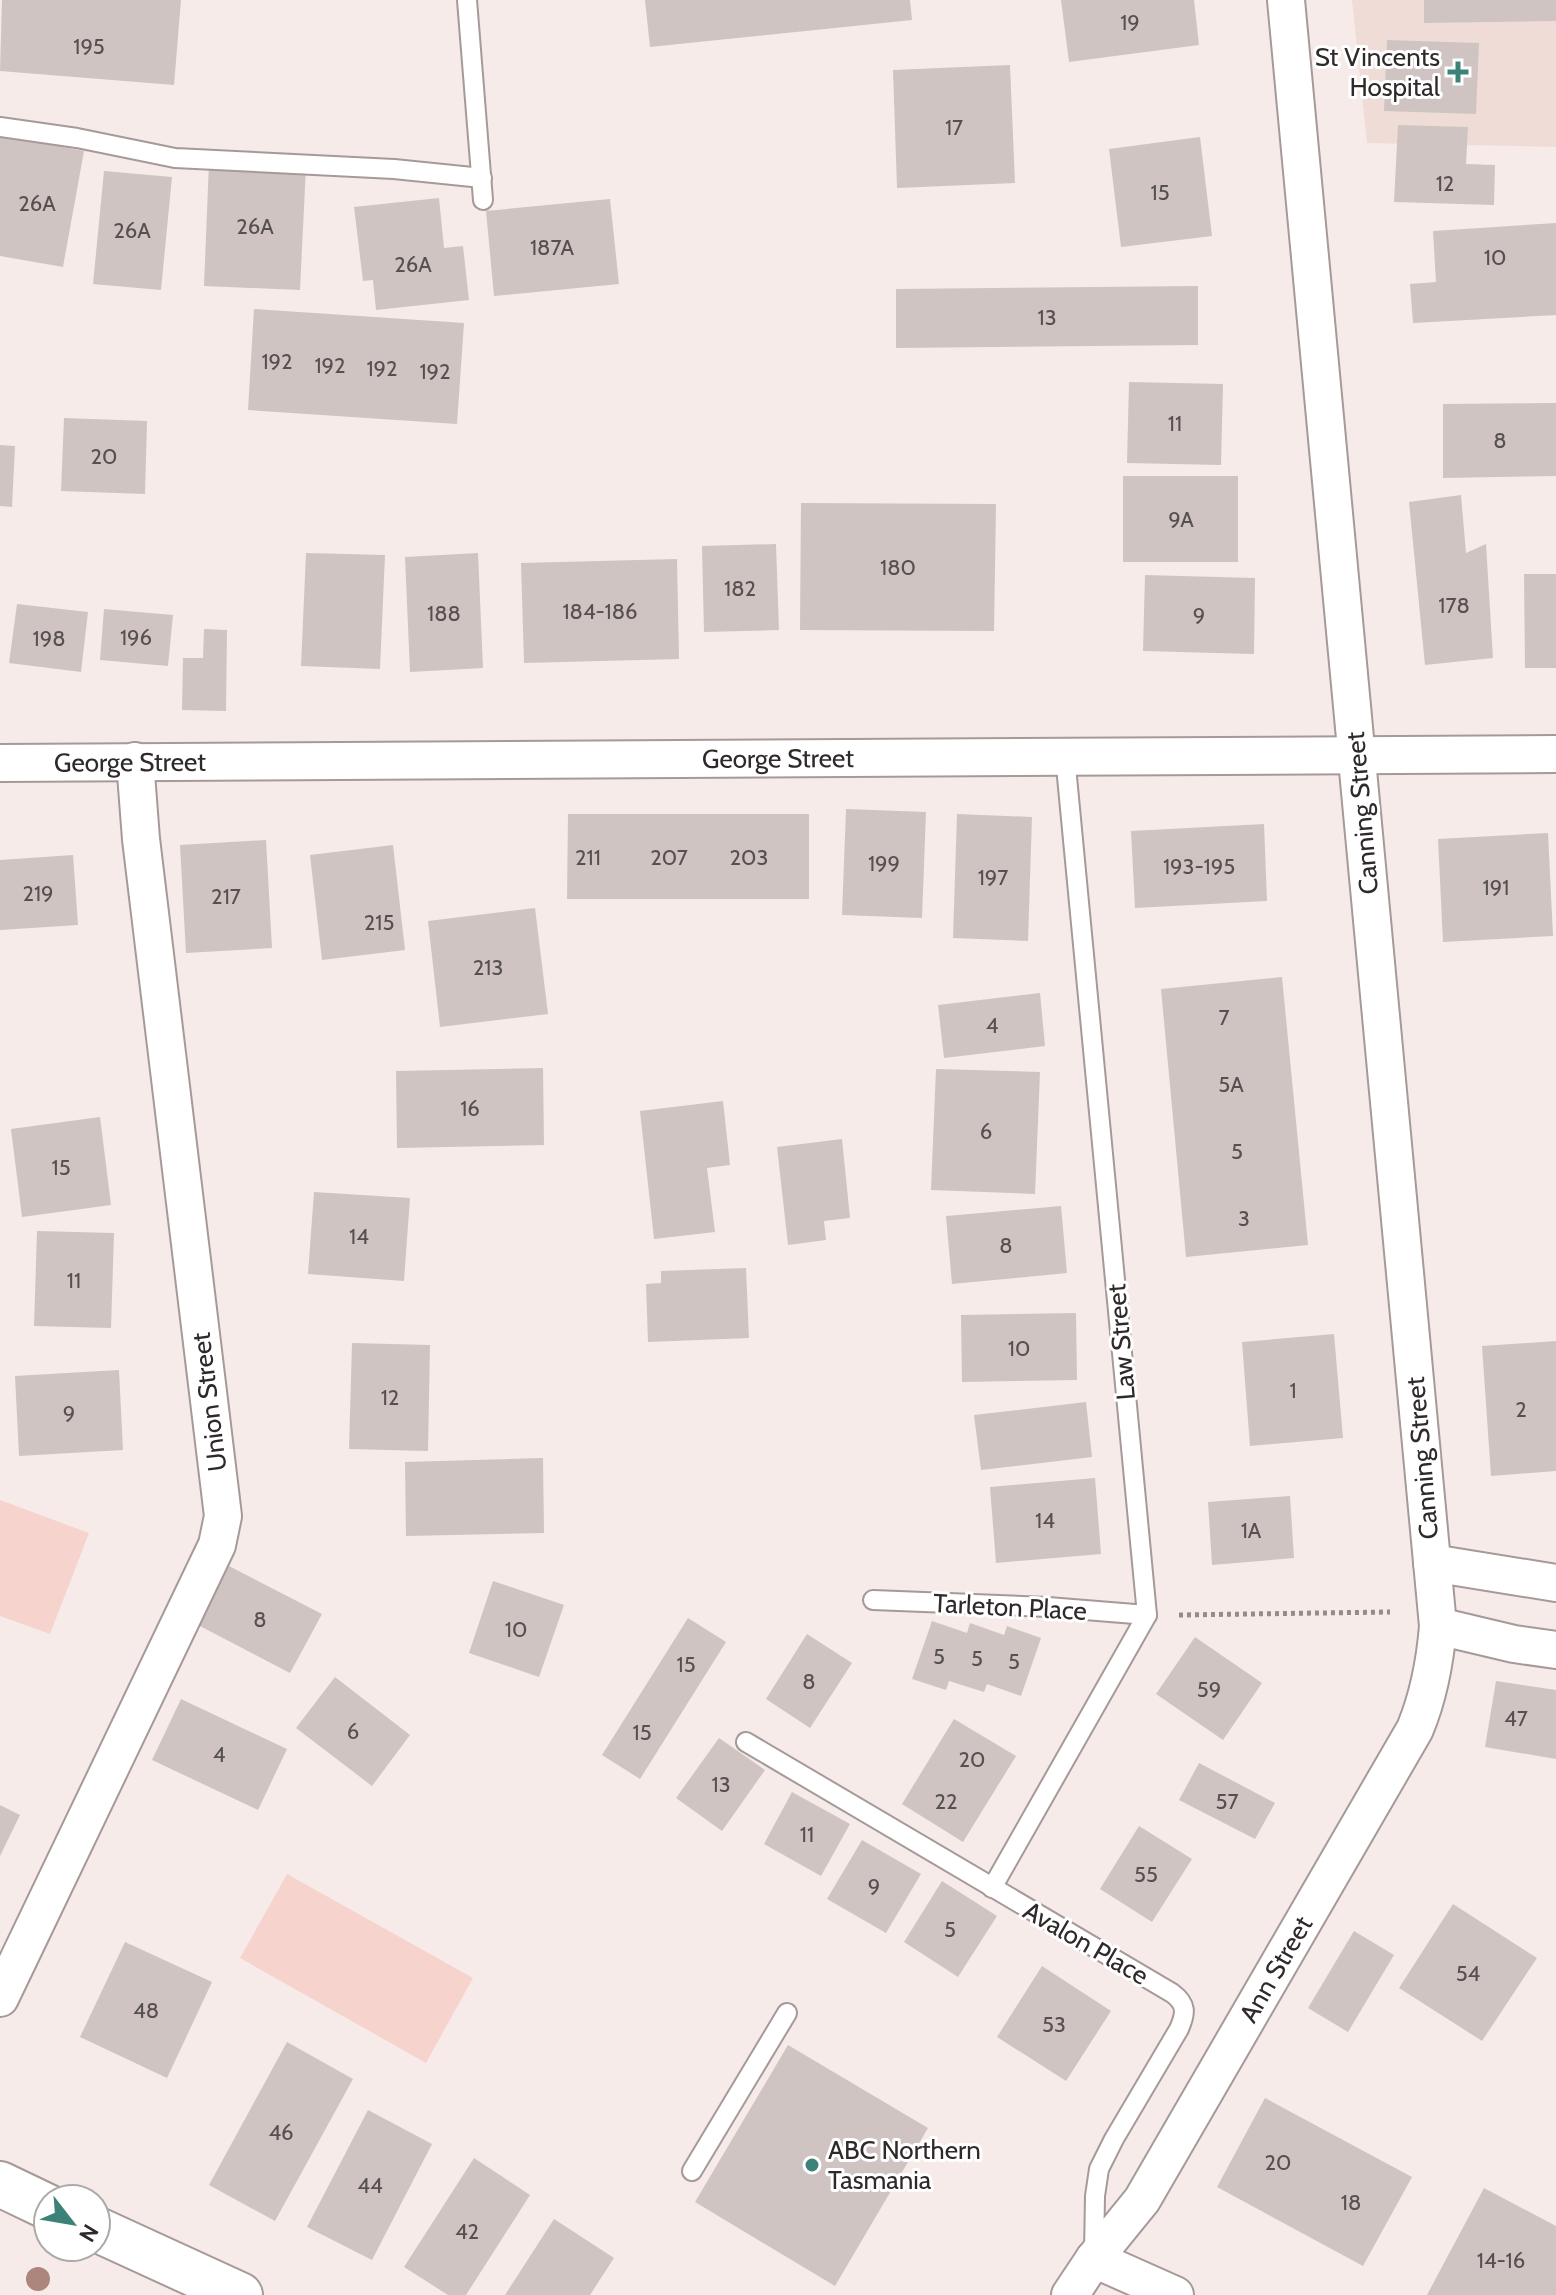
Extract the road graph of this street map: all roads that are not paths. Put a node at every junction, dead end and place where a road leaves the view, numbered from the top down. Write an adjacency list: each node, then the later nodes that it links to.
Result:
1 (467, 0): 4 (lane)
2 (1286, 0): 6 (street, Canning Street)
3 (0, 127): 4 (lane)
4 (482, 178): 5 (lane)
5 (483, 200)
6 (1356, 754): 7 (street, George Street); 8 (street, George Street); 11 (street, Canning Street)
7 (1556, 754)
8 (1065, 756): 9 (street, George Street); 14 (lane, Law Street)
9 (135, 761): 10 (street, George Street); 19 (street, Union Street)
10 (0, 763)
11 (1432, 1563): 12 (street); 15 (street, Canning Street)
12 (1556, 1583)
13 (873, 1600): 14 (lane, Tarleton Place)
14 (1147, 1615): 18 (lane)
15 (1438, 1626): 16 (street); 25 (street, Ann Street)
16 (1556, 1650)
17 (746, 1742): 18 (lane, Avalon Place)
18 (992, 1888): 23 (lane, Avalon Place)
19 (0, 1998)
20 (787, 2013): 21 (lane)
21 (692, 2171)
22 (0, 2184): 24 (main road)
23 (1095, 2196): 25 (lane); 27 (lane, Avalon Place)
24 (32, 2199)
25 (1129, 2217): 27 (street, Ann Street)
26 (112, 2236): 28 (main road)
27 (1094, 2259): 29 (street, Ann Street); 30 (street)
28 (240, 2295)
29 (1070, 2295)
30 (1175, 2295)

